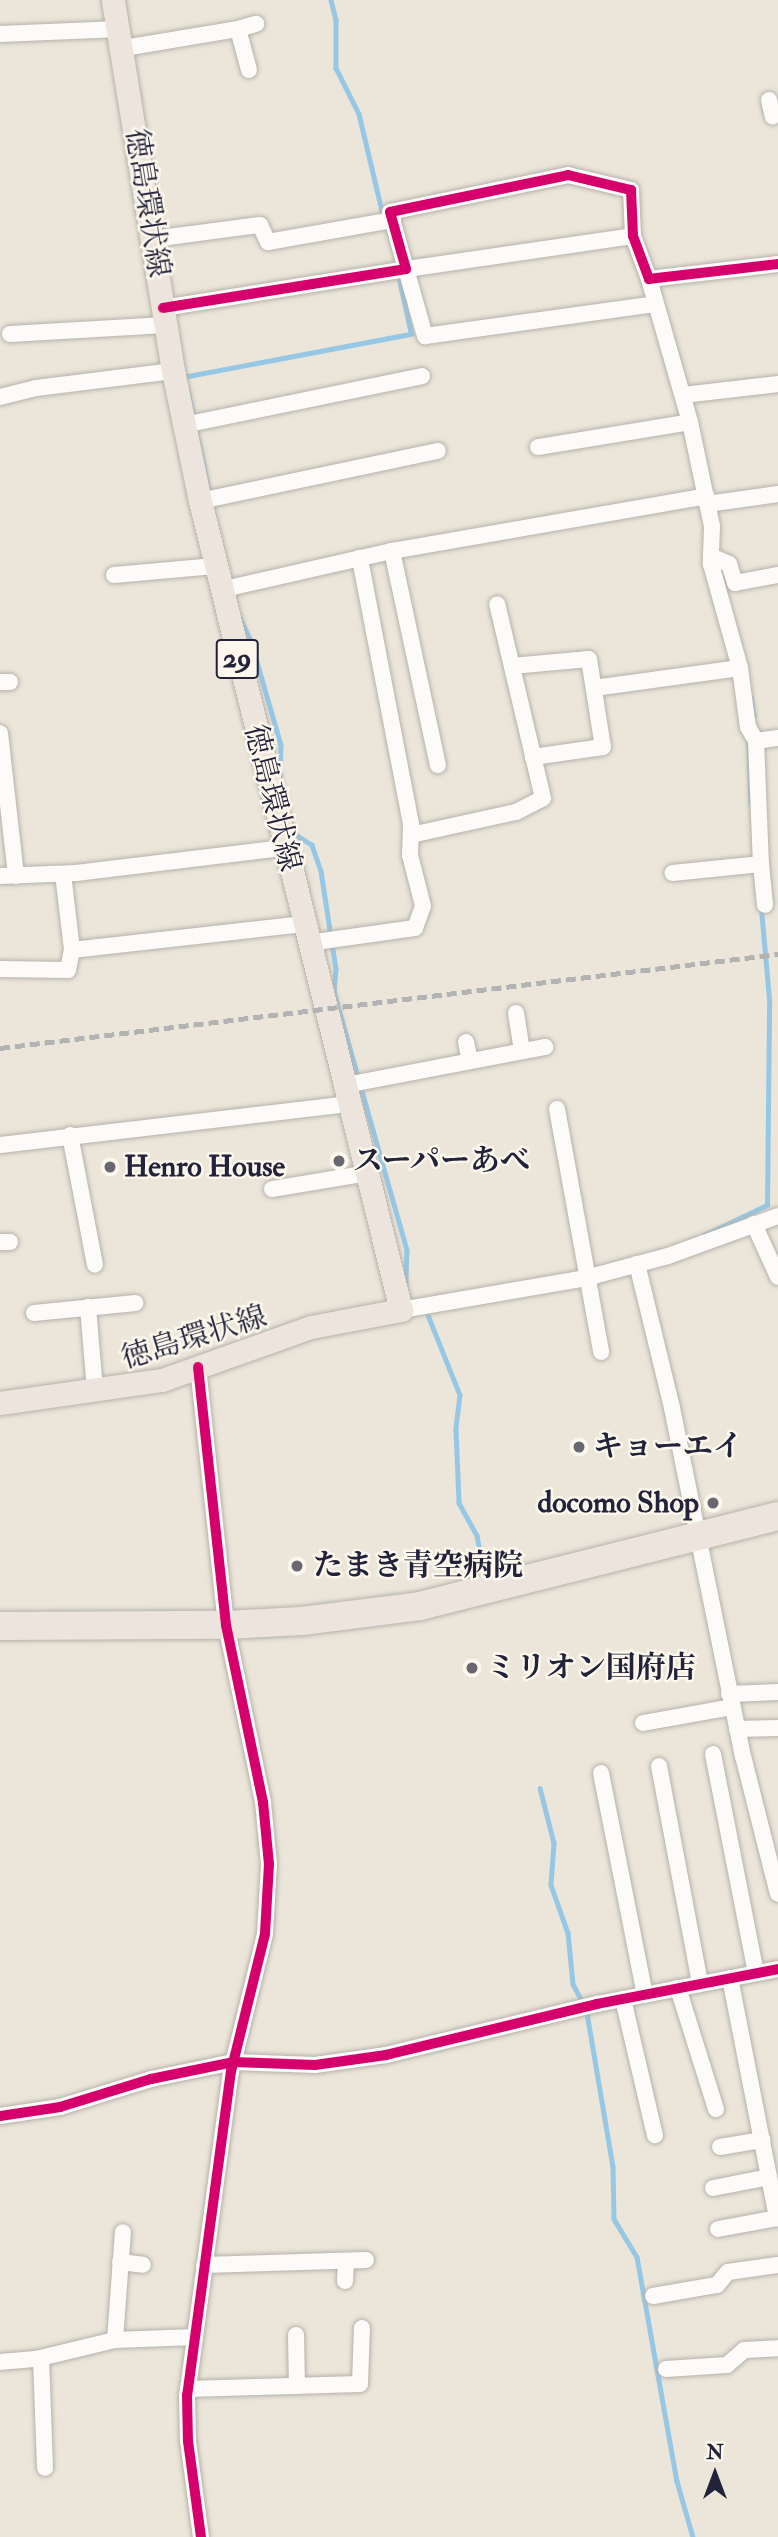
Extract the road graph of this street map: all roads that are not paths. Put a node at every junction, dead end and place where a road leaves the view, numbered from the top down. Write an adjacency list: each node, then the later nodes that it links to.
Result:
1 (113, 0): 5 (main road, 徳島環状線 / 29)
2 (256, 24): 3 (street)
3 (238, 29): 5 (street); 6 (street)
4 (0, 34): 5 (street)
5 (122, 38): 11 (main road, 徳島環状線 / 29)
6 (249, 70)
7 (769, 100): 8 (street)
8 (771, 117)
9 (388, 221): 10 (street); 11 (street); 13 (street)
10 (632, 236): 13 (street); 14 (street)
11 (153, 239): 16 (main road, 徳島環状線 / 29)
12 (778, 264): 14 (street)
13 (401, 270): 15 (street); 16 (street)
14 (649, 279): 15 (street)
15 (655, 304): 21 (street)
16 (164, 316): 17 (street); 18 (main road, 徳島環状線 / 29)
17 (10, 334)
18 (173, 371): 22 (street); 24 (main road, 徳島環状線 / 29)
19 (422, 376): 24 (street)
20 (778, 384): 21 (street)
21 (683, 395): 23 (street)
22 (0, 397)
23 (690, 422): 25 (street); 29 (street)
24 (193, 423): 28 (main road, 徳島環状線 / 29)
25 (538, 447)
26 (438, 451): 28 (street)
27 (778, 494): 29 (street)
28 (208, 500): 33 (main road, 徳島環状線 / 29)
29 (707, 500): 30 (street); 31 (street)
30 (392, 551): 32 (street); 45 (street)
31 (711, 556): 35 (street); 39 (street)
32 (360, 558): 36 (street); 46 (street)
33 (215, 566): 34 (street); 36 (main road, 徳島環状線 / 29)
34 (114, 575)
35 (778, 575)
36 (225, 589): 47 (main road, 徳島環状線 / 29)
37 (497, 604): 38 (street)
38 (512, 666): 40 (street); 44 (street)
39 (740, 668): 40 (street); 42 (street)
40 (594, 688): 44 (street)
41 (0, 733): 51 (street)
42 (753, 736): 43 (street); 48 (street)
43 (778, 738)
44 (533, 757): 46 (street)
45 (438, 765)
46 (411, 835): 53 (street)
47 (284, 848): 50 (street); 53 (main road, 徳島環状線 / 29)
48 (756, 865): 49 (street); 52 (street)
49 (672, 873)
50 (63, 874): 51 (street); 54 (street)
51 (8, 876)
52 (765, 905)
53 (319, 937): 54 (street); 61 (main road, 徳島環状線 / 29)
54 (72, 950): 55 (street)
55 (0, 969)
56 (516, 1013): 59 (street)
57 (466, 1042): 60 (street)
58 (545, 1047): 59 (street)
59 (522, 1051): 60 (street)
60 (470, 1061): 61 (street)
61 (354, 1088): 63 (street); 65 (main road, 徳島環状線 / 29)
62 (557, 1109): 72 (street)
63 (70, 1135): 64 (street); 69 (street)
64 (0, 1145)
65 (369, 1172): 66 (street); 75 (main road, 徳島環状線 / 29)
66 (272, 1189)
67 (778, 1216): 68 (street)
68 (754, 1224): 70 (street); 71 (street)
69 (95, 1265)
70 (636, 1265): 72 (street); 82 (street)
71 (778, 1277)
72 (586, 1278): 75 (street); 77 (street)
73 (136, 1303): 74 (street)
74 (88, 1307): 76 (street); 79 (street)
75 (401, 1310): 78 (main road, 徳島環状線)
76 (34, 1312)
77 (601, 1352)
78 (198, 1367): 79 (main road, 徳島環状線); 83 (street)
79 (95, 1391): 80 (main road, 徳島環状線)
80 (0, 1403)
81 (778, 1516): 82 (highway)
82 (695, 1537): 83 (highway); 86 (street)
83 (226, 1625): 84 (highway); 101 (street)
84 (0, 1626)
85 (778, 1692): 86 (street)
86 (731, 1701): 87 (street); 89 (street)
87 (643, 1723)
88 (778, 1728): 89 (street)
89 (737, 1729): 93 (street)
90 (713, 1754): 95 (street)
91 (659, 1766): 97 (street)
92 (601, 1773): 99 (street)
93 (778, 1894)
94 (778, 1969): 95 (street)
95 (757, 1973): 96 (street)
96 (730, 1978): 97 (street); 105 (street)
97 (700, 1984): 98 (street)
98 (678, 1988): 99 (street); 102 (street)
99 (645, 1994): 100 (street)
100 (623, 1999): 101 (street); 104 (street)
101 (234, 2062): 103 (street); 116 (street)
102 (716, 2109)
103 (0, 2116)
104 (654, 2134)
105 (762, 2140): 106 (street); 107 (street)
106 (720, 2147)
107 (769, 2178): 108 (street); 109 (street)
108 (713, 2188)
109 (777, 2218): 110 (street)
110 (718, 2229)
111 (123, 2232): 114 (street)
112 (366, 2260): 113 (street)
113 (346, 2261): 116 (street); 118 (street)
114 (120, 2262): 115 (street); 123 (street)
115 (143, 2265)
116 (204, 2265): 122 (street)
117 (778, 2265): 119 (street)
118 (345, 2281)
119 (653, 2296)
120 (362, 2328): 128 (street)
121 (296, 2335): 128 (street)
122 (195, 2337): 123 (street); 129 (street)
123 (115, 2340): 125 (street)
124 (778, 2348): 127 (street)
125 (41, 2358): 126 (street); 130 (street)
126 (0, 2361)
127 (666, 2369)
128 (297, 2386): 129 (street)
129 (188, 2389): 131 (street)
130 (45, 2468)
131 (201, 2537)

